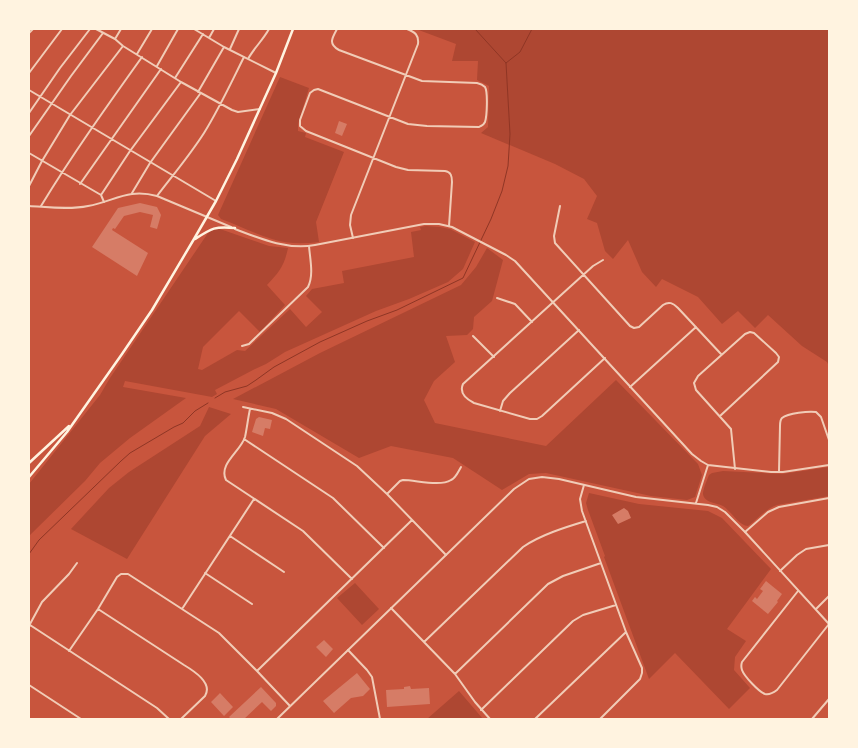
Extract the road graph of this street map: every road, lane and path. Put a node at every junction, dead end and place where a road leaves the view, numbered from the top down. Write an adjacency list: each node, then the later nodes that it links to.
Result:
1 (32, 29): 16 (street)
2 (62, 29): 29 (street)
3 (90, 29): 36 (street)
4 (96, 29): 15 (street)
5 (121, 29): 19 (street)
6 (152, 29): 23 (street)
7 (178, 29): 27 (street)
8 (194, 29): 17 (street)
9 (214, 29): 18 (street)
10 (240, 29): 22 (street)
11 (269, 29): 26 (street)
12 (293, 29): 30 (main road)
13 (338, 29): 31 (street)
14 (407, 29): 31 (street)
15 (103, 33): 19 (street); 37 (street)
16 (29, 34)
17 (203, 34): 18 (street); 32 (street)
18 (209, 38): 21 (street)
19 (115, 39): 20 (street)
20 (123, 46): 23 (street); 41 (street)
21 (224, 47): 22 (street); 35 (street)
22 (229, 50): 25 (street)
23 (137, 54): 24 (street)
24 (142, 57): 27 (street); 43 (street)
25 (244, 57): 26 (street); 38 (street)
26 (248, 59): 30 (street)
27 (156, 67): 28 (street)
28 (161, 69): 32 (street); 45 (street)
29 (29, 73)
30 (276, 73): 39 (main road)
31 (406, 76): 42 (street); 42 (street)
32 (175, 78): 33 (street)
33 (181, 82): 35 (street); 46 (street)
34 (29, 90): 36 (street)
35 (199, 93): 38 (street); 50 (street)
36 (40, 97): 37 (street); 40 (street)
37 (51, 104): 41 (street); 44 (street)
38 (221, 104): 39 (street); 52 (street)
39 (260, 109): 58 (main road)
40 (29, 113)
41 (70, 115): 43 (street); 49 (street)
42 (390, 116): 48 (street); 48 (street)
43 (91, 128): 45 (street); 51 (street)
44 (29, 136)
45 (111, 140): 46 (street); 53 (street)
46 (130, 151): 50 (street); 56 (street)
47 (29, 153): 49 (street)
48 (373, 158): 64 (street); 66 (street)
49 (42, 161): 51 (street); 54 (street)
50 (150, 163): 52 (street); 55 (street)
51 (61, 173): 53 (street); 61 (street)
52 (173, 175): 57 (street); 58 (street)
53 (80, 184): 56 (street)
54 (29, 186)
55 (132, 193): 57 (street); 59 (street)
56 (101, 195): 59 (street)
57 (157, 196): 63 (street)
58 (216, 201): 63 (main road)
59 (104, 202): 61 (street)
60 (29, 206): 61 (street)
61 (41, 206)
62 (560, 206): 70 (street)
63 (207, 216): 65 (street); 67 (main road)
64 (449, 226): 66 (street); 72 (street)
65 (235, 228): 67 (main road); 68 (street)
66 (353, 238): 68 (street)
67 (194, 239): 86 (main road)
68 (310, 246): 77 (street)
69 (603, 260): 70 (street)
70 (583, 275): 72 (street); 74 (street)
71 (497, 298): 73 (street)
72 (554, 302): 73 (street); 75 (street)
73 (532, 322): 79 (street)
74 (696, 327): 78 (street); 81 (street)
75 (579, 330): 80 (street); 84 (street)
76 (473, 336): 79 (street)
77 (242, 346)
78 (721, 355): 85 (street); 85 (street)
79 (494, 357): 84 (street)
80 (605, 358): 81 (street); 84 (street)
81 (630, 387): 90 (street)
82 (243, 407): 83 (street)
83 (250, 409): 87 (street); 97 (street)
84 (500, 410)
85 (720, 416): 93 (street)
86 (72, 423): 89 (main road); 95 (main road)
87 (244, 439): 99 (street); 106 (street)
88 (829, 440): 94 (street)
89 (29, 463)
90 (708, 465): 93 (street); 100 (street)
91 (829, 465): 94 (street)
92 (460, 467): 97 (street)
93 (735, 469): 94 (street)
94 (779, 472)
95 (29, 477)
96 (584, 485): 100 (street); 102 (street); 107 (street)
97 (387, 494): 101 (street)
98 (829, 498): 103 (street)
99 (254, 499): 104 (street); 113 (street)
100 (696, 503): 103 (street)
101 (412, 520): 106 (street); 107 (street)
102 (586, 521): 108 (street); 125 (street)
103 (746, 532): 110 (street)
104 (230, 536): 111 (street); 112 (street)
105 (829, 546): 110 (street)
106 (384, 548): 113 (street)
107 (446, 555): 118 (street)
108 (601, 562): 117 (street); 129 (street)
109 (77, 563): 123 (street)
110 (780, 571): 114 (street)
111 (284, 572)
112 (205, 573): 116 (street); 120 (street)
113 (352, 579): 128 (street)
114 (798, 591): 121 (street); 122 (street)
115 (829, 596): 121 (street)
116 (252, 604)
117 (616, 605): 124 (street); 133 (street)
118 (391, 608): 125 (street); 126 (street)
119 (98, 609): 120 (street); 127 (street); 136 (street)
120 (182, 609): 128 (street)
121 (816, 609): 122 (street)
122 (829, 624)
123 (29, 626): 127 (street)
124 (626, 632): 140 (street); 141 (street)
125 (424, 642): 129 (street)
126 (348, 650): 132 (street); 138 (street)
127 (69, 651): 135 (street)
128 (257, 670): 132 (street)
129 (455, 674): 133 (street)
130 (29, 684): 134 (street)
131 (829, 698): 142 (street)
132 (290, 706): 137 (street)
133 (482, 710): 139 (street)
134 (81, 719)
135 (169, 719)
136 (181, 719)
137 (277, 719)
138 (380, 719)
139 (490, 719)
140 (536, 719)
141 (600, 719)
142 (812, 719)

